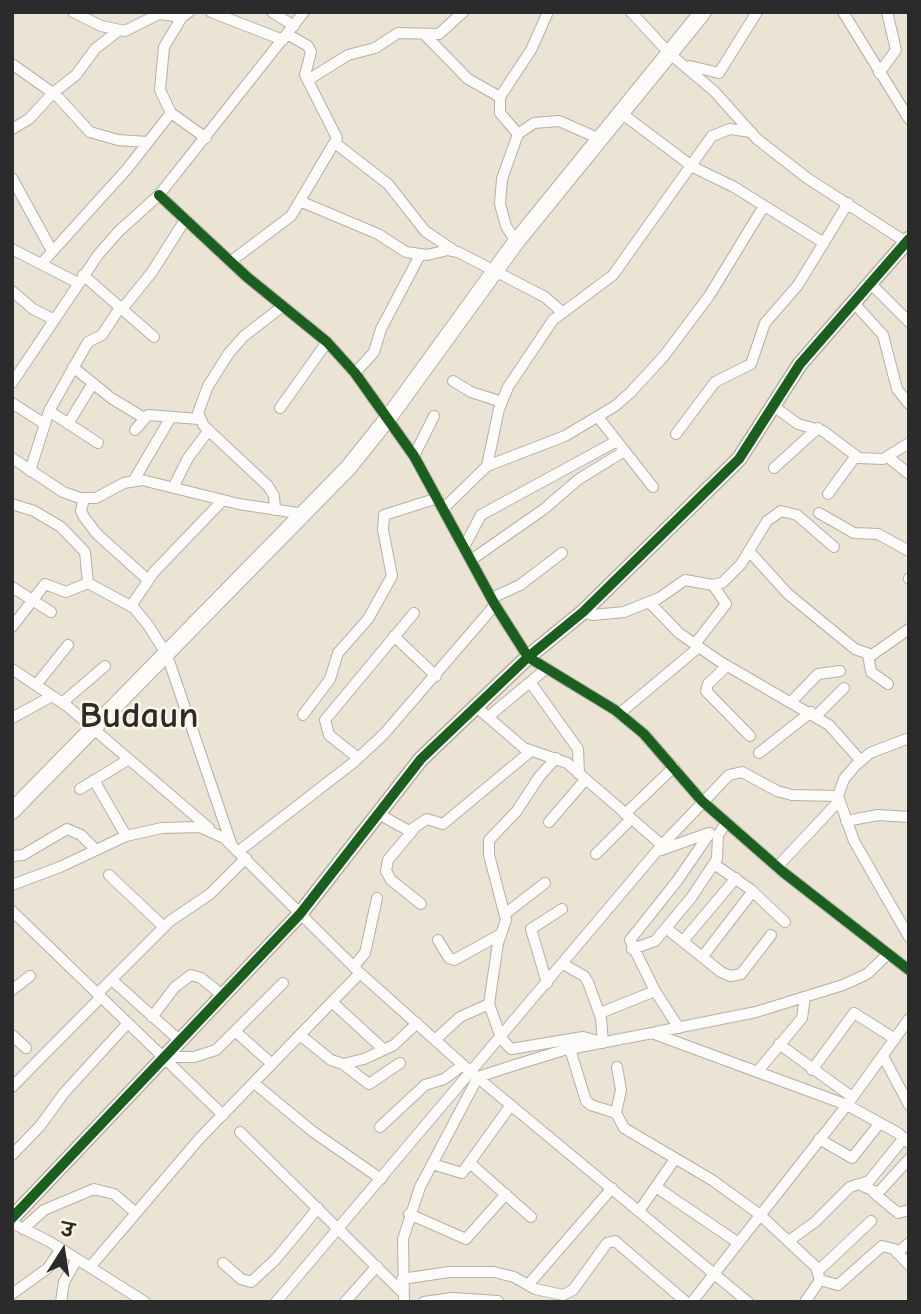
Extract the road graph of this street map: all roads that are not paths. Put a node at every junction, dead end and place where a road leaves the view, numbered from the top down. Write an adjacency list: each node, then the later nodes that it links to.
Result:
1 (73, 12): 14 (street)
2 (211, 12): 15 (street)
3 (272, 12): 15 (street)
4 (304, 12): 15 (street)
5 (463, 12): 16 (street)
6 (548, 12): 22 (street)
7 (631, 12): 17 (street)
8 (703, 12): 17 (main road)
9 (757, 12): 17 (street)
10 (843, 12): 19 (street)
11 (887, 12): 19 (street)
12 (170, 13): 13 (street); 14 (street)
13 (186, 14): 23 (street)
14 (118, 31): 21 (street)
15 (288, 33): 20 (street); 29 (street)
16 (425, 34): 20 (street); 22 (street)
17 (676, 59): 24 (main road); 27 (street)
18 (12, 64): 21 (street)
19 (879, 73): 25 (street)
20 (307, 80): 32 (street)
21 (53, 93): 26 (street); 31 (street)
22 (500, 97): 28 (street)
23 (171, 113): 29 (street); 31 (street)
24 (621, 113): 30 (main road); 33 (street)
25 (909, 119)
26 (12, 129)
27 (751, 132): 33 (street); 37 (street)
28 (518, 134): 30 (street); 41 (street)
29 (206, 138): 35 (street)
30 (600, 139): 41 (main road)
31 (148, 142): 44 (street)
32 (335, 143): 36 (street); 45 (street)
33 (693, 167): 38 (street); 56 (street)
34 (12, 178): 44 (street)
35 (159, 195): 39 (street); 50 (street)
36 (302, 202): 46 (street); 47 (street)
37 (848, 204): 40 (street); 42 (street)
38 (764, 206): 42 (street); 75 (street)
39 (185, 220): 47 (street); 55 (street)
40 (908, 240): 51 (street)
41 (516, 242): 49 (main road)
42 (824, 243): 83 (street)
43 (12, 249): 48 (street)
44 (52, 251): 48 (street)
45 (453, 251): 46 (street); 49 (street)
46 (420, 255): 62 (street)
47 (230, 262): 54 (street)
48 (42, 263): 50 (street)
49 (494, 271): 56 (street); 74 (main road)
50 (81, 279): 55 (street); 57 (street)
51 (870, 283): 53 (street); 58 (street)
52 (12, 290): 57 (street)
53 (853, 302): 68 (street); 69 (street)
54 (283, 306): 60 (street); 77 (street)
55 (122, 307): 59 (street); 61 (street)
56 (562, 312): 66 (street)
57 (53, 319): 64 (street)
58 (909, 322)
59 (154, 337)
60 (327, 342): 62 (street); 70 (street)
61 (73, 367): 65 (street); 71 (street)
62 (355, 373): 74 (street)
63 (453, 381): 66 (street)
64 (12, 383)
65 (93, 383): 76 (street); 79 (street)
66 (502, 402): 92 (street)
67 (12, 403): 78 (street)
68 (909, 404)
69 (772, 405): 80 (street); 122 (street)
70 (280, 408)
71 (49, 411): 78 (street); 79 (street)
72 (171, 416): 76 (street); 77 (street); 96 (street)
73 (434, 416): 88 (street)
74 (389, 417): 88 (street); 106 (main road)
75 (598, 417): 84 (street); 92 (street)
76 (144, 418): 81 (street)
77 (199, 419): 82 (street)
78 (43, 423): 94 (street)
79 (68, 424): 85 (street)
80 (818, 428): 89 (street); 93 (street)
81 (135, 430)
82 (209, 430): 98 (street); 104 (street)
83 (676, 435)
84 (615, 442): 87 (street); 107 (street)
85 (98, 443)
86 (909, 443): 90 (street)
87 (623, 452): 97 (street); 112 (street)
88 (414, 456): 102 (street)
89 (855, 457): 90 (street); 99 (street)
90 (888, 457): 95 (street)
91 (12, 458): 94 (street)
92 (487, 466): 102 (street)
93 (774, 468)
94 (30, 471): 100 (street)
95 (909, 474)
96 (134, 480): 98 (street); 100 (street)
97 (653, 487)
98 (173, 488): 101 (street)
99 (828, 494)
100 (84, 499): 113 (street)
101 (223, 500): 104 (street); 113 (street)
102 (441, 503): 107 (street); 148 (street)
103 (12, 504): 114 (street)
104 (275, 510): 106 (street)
105 (819, 513): 110 (street)
106 (304, 514): 129 (main road)
107 (464, 547): 112 (street)
108 (834, 547): 109 (street)
109 (749, 551): 115 (street); 130 (street)
110 (909, 551)
111 (562, 553): 118 (street)
112 (471, 560): 118 (street)
113 (148, 580): 120 (street)
114 (88, 583): 117 (street); 120 (street)
115 (713, 585): 119 (street); 128 (street)
116 (12, 587): 117 (street)
117 (33, 601): 121 (street); 124 (street)
118 (494, 601): 131 (street); 137 (street)
119 (650, 603): 122 (street); 128 (street)
120 (131, 606): 129 (street)
121 (51, 612)
122 (583, 612): 131 (street)
123 (414, 613): 126 (street)
124 (12, 627)
125 (909, 629): 130 (street)
126 (394, 636): 137 (street); 156 (street)
127 (68, 645): 140 (street)
128 (697, 645): 133 (street); 146 (street)
129 (167, 655): 151 (main road); 177 (street)
130 (868, 655): 139 (street)
131 (528, 657): 134 (street); 145 (street)
132 (104, 666): 144 (street)
133 (727, 666): 143 (street); 152 (street)
134 (547, 668): 138 (street); 146 (street)
135 (12, 669): 140 (street)
136 (840, 671): 143 (street)
137 (436, 676): 156 (street)
138 (530, 682): 149 (street); 161 (street)
139 (888, 684)
140 (36, 685): 142 (street)
141 (844, 688): 147 (street)
142 (52, 696): 144 (street); 150 (street)
143 (792, 701): 147 (street)
144 (62, 703): 151 (street)
145 (475, 706): 149 (street); 167 (street)
146 (620, 714): 160 (street)
147 (813, 714): 155 (street); 159 (street)
148 (303, 715)
149 (488, 717): 154 (street)
150 (12, 718)
151 (93, 729): 158 (street); 166 (main road)
152 (750, 737)
153 (909, 738): 159 (street)
154 (531, 751): 157 (street); 173 (street)
155 (759, 753)
156 (358, 758): 181 (street)
157 (556, 758): 161 (street); 195 (street)
158 (129, 760): 162 (street); 174 (street)
159 (861, 761): 164 (street)
160 (674, 768): 165 (street); 168 (street)
161 (582, 777): 168 (street); 171 (street)
162 (94, 780): 163 (street); 176 (street)
163 (80, 789)
164 (838, 798): 165 (street); 170 (street); 184 (street)
165 (702, 801): 172 (street); 178 (street)
166 (12, 811)
167 (377, 813): 173 (street); 194 (street)
168 (628, 817): 178 (street); 180 (street)
169 (909, 817): 170 (street)
170 (846, 821): 201 (street)
171 (549, 822)
172 (724, 825): 175 (street); 183 (street); 184 (street)
173 (413, 830): 191 (street)
174 (215, 832): 176 (street); 177 (street)
175 (710, 833): 178 (street); 204 (street)
176 (126, 836): 179 (street)
177 (231, 844): 181 (street)
178 (660, 848): 207 (street)
179 (95, 849): 182 (street); 188 (street)
180 (596, 854)
181 (243, 855): 194 (street); 197 (street)
182 (12, 856)
183 (714, 864): 186 (street); 198 (street)
184 (777, 867): 205 (street)
185 (109, 875): 197 (street)
186 (736, 878): 189 (street); 203 (street)
187 (545, 883): 195 (street)
188 (12, 885)
189 (752, 891): 196 (street); 206 (street)
190 (377, 898): 208 (street)
191 (421, 904)
192 (562, 909): 213 (street)
193 (12, 911): 216 (street)
194 (300, 914): 208 (street); 217 (street)
195 (505, 914): 199 (street)
196 (786, 922)
197 (164, 928): 211 (street)
198 (666, 928): 203 (street); 204 (street)
199 (501, 934): 202 (street); 220 (street)
200 (771, 935): 206 (street)
201 (909, 937)
202 (438, 940)
203 (683, 941): 206 (street)
204 (632, 949): 215 (street)
205 (888, 954): 209 (street); 218 (street)
206 (703, 956)
207 (563, 964): 213 (street); 221 (street)
208 (357, 970): 219 (street); 224 (street)
209 (909, 970)
210 (30, 976): 214 (street)
211 (112, 980): 216 (street); 222 (street)
212 (283, 983): 227 (street)
213 (547, 983): 231 (street)
214 (12, 990)
215 (655, 990): 221 (street); 226 (street)
216 (99, 995): 225 (street); 251 (street)
217 (222, 995): 222 (street); 233 (street)
218 (805, 997): 226 (street); 236 (street)
219 (332, 1002): 230 (street); 238 (street)
220 (489, 1004): 231 (street); 234 (street)
221 (600, 1013): 235 (street)
222 (152, 1017): 233 (street)
223 (909, 1019): 232 (street)
224 (417, 1023): 234 (street); 238 (street)
225 (127, 1024): 241 (street); 263 (street)
226 (679, 1028): 228 (street)
227 (236, 1032): 241 (street); 243 (street)
228 (652, 1033): 235 (street); 248 (street)
229 (12, 1035): 237 (street)
230 (300, 1035): 243 (street); 244 (street)
231 (501, 1038): 235 (street); 249 (street)
232 (895, 1039): 240 (street); 247 (street)
233 (179, 1040): 241 (street)
234 (435, 1040): 245 (street)
235 (603, 1043): 239 (street)
236 (779, 1044): 247 (street); 248 (street)
237 (26, 1048)
238 (382, 1048): 244 (street)
239 (570, 1049): 249 (street); 256 (street)
240 (883, 1056): 252 (street); 253 (street)
241 (163, 1057): 257 (street); 274 (street)
242 (400, 1063): 244 (street)
243 (272, 1064): 250 (street)
244 (343, 1064)
245 (463, 1065): 249 (street); 259 (street)
246 (617, 1067): 256 (street)
247 (812, 1070): 253 (street)
248 (758, 1071): 253 (street)
249 (475, 1075): 254 (street); 266 (street); 268 (street)
250 (254, 1083): 257 (street); 268 (street)
251 (12, 1087)
252 (906, 1091): 255 (street)
253 (849, 1101): 258 (street); 261 (street)
254 (511, 1105): 267 (street); 271 (street)
255 (909, 1105)
256 (616, 1113): 264 (street)
257 (223, 1115): 278 (street)
258 (880, 1124): 261 (street); 262 (street)
259 (380, 1127)
260 (240, 1132): 275 (street)
261 (819, 1139): 280 (street)
262 (906, 1140): 269 (street)
263 (12, 1155)
264 (675, 1159): 270 (street); 280 (street)
265 (909, 1159): 272 (street)
266 (432, 1164): 267 (street); 279 (street)
267 (471, 1164): 273 (street)
268 (381, 1179): 284 (street)
269 (860, 1185): 272 (street); 286 (street)
270 (656, 1187): 277 (street); 287 (street)
271 (612, 1188): 277 (street); 299 (street)
272 (874, 1193): 276 (street)
273 (506, 1194): 279 (street); 281 (street)
274 (15, 1208)
275 (318, 1208): 284 (street); 292 (street)
276 (909, 1210)
277 (639, 1211): 296 (street)
278 (136, 1213): 285 (street); 295 (street)
279 (409, 1214): 298 (street)
280 (759, 1214): 286 (street); 287 (street)
281 (531, 1217)
282 (872, 1221): 297 (street)
283 (12, 1223): 285 (street)
284 (339, 1228): 294 (street); 306 (street)
285 (23, 1229): 289 (street)
286 (790, 1240): 297 (street)
287 (737, 1242): 296 (street)
288 (909, 1243): 290 (street)
289 (61, 1249): 291 (street); 300 (street)
290 (897, 1253): 293 (street); 297 (street)
291 (77, 1259): 295 (street); 304 (street)
292 (223, 1263)
293 (909, 1265)
294 (377, 1266): 301 (street); 307 (street)
295 (90, 1267): 305 (street)
296 (713, 1272): 310 (street); 311 (street)
297 (820, 1275): 312 (street)
298 (402, 1279): 299 (street); 301 (street)
299 (528, 1285): 309 (street)
300 (12, 1294)
301 (403, 1298)
302 (452, 1300): 303 (street); 308 (street)
303 (498, 1301)
304 (61, 1302)
305 (145, 1302)
306 (276, 1302)
307 (345, 1302)
308 (425, 1302)
309 (685, 1302)
310 (692, 1302)
311 (748, 1302)
312 (805, 1302)

